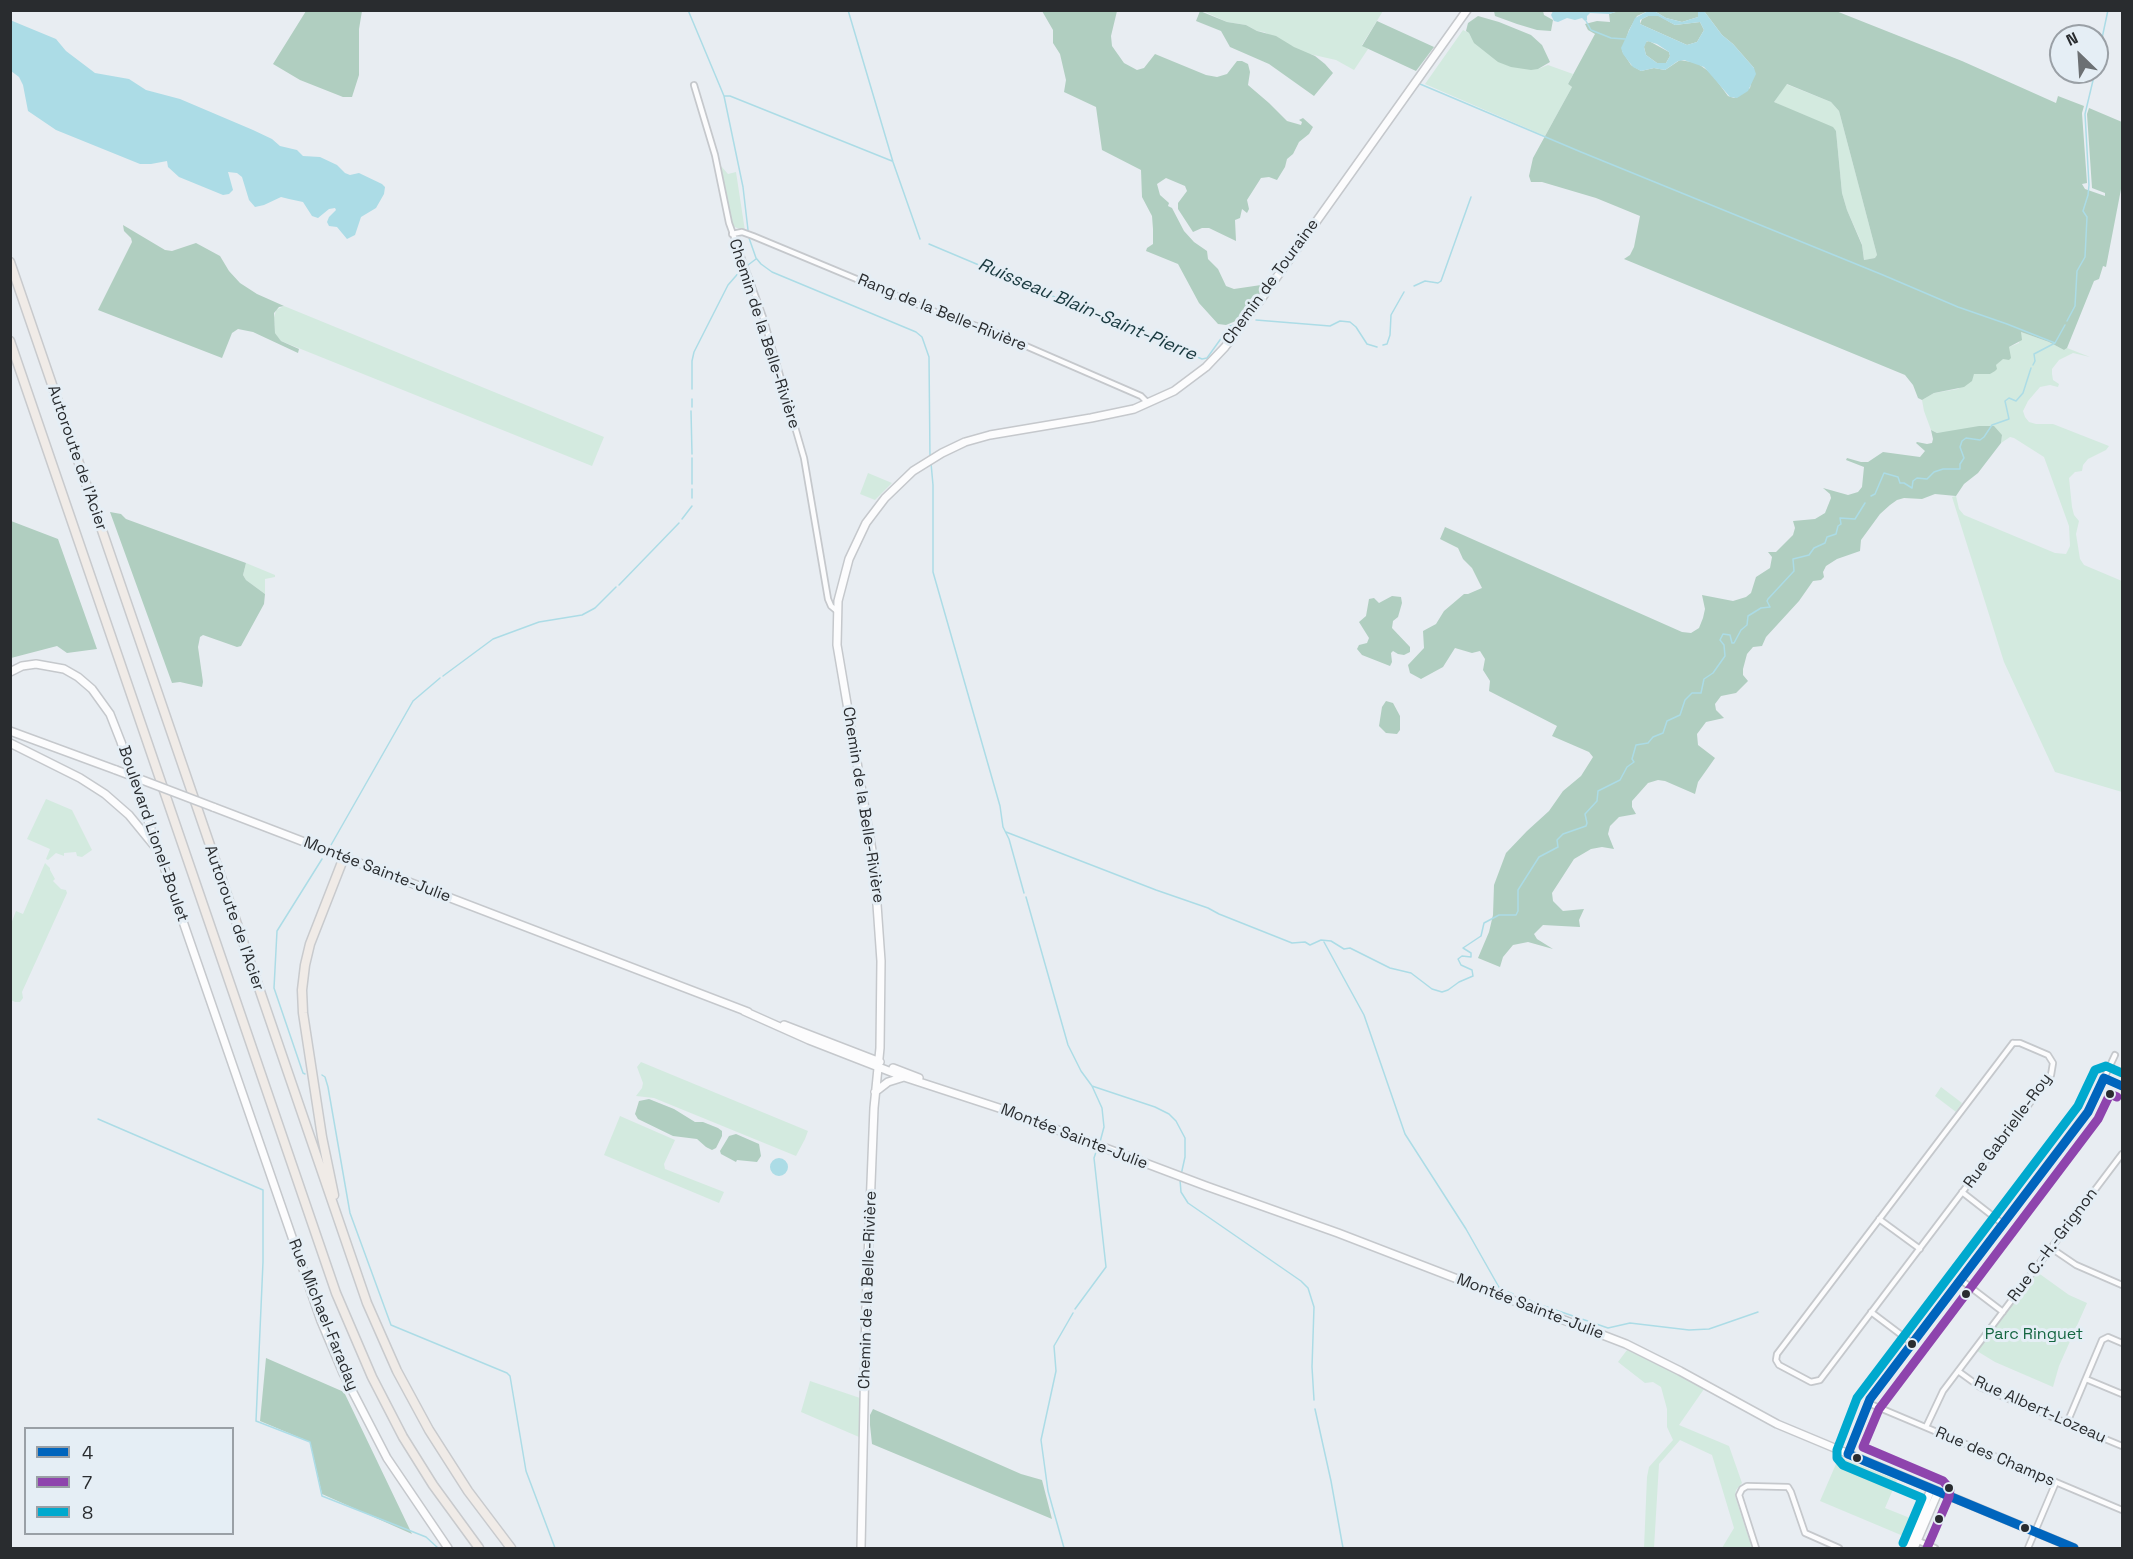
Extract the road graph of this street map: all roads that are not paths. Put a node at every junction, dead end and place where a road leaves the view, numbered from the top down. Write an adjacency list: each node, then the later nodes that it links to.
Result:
1 (1467, 10): 6 (street, Chemin de Touraine)
2 (694, 85): 3 (street, Chemin de la Belle-Rivière)
3 (732, 234): 6 (street, Rang de la Belle-Rivière); 7 (street, Chemin de la Belle-Rivière)
4 (10, 262): 27 (highway, Autoroute de l'Acier)
5 (10, 341): 50 (highway, Autoroute de l'Acier)
6 (1148, 404): 7 (street, Chemin de Touraine)
7 (837, 611): 16 (street, Chemin de la Belle-Rivière)
8 (12, 670): 13 (street, Boulevard Lionel-Boulet)
9 (10, 726): 11 (street)
10 (10, 731): 11 (street, Montée Sainte-Julie)
11 (19, 734): 14 (street, Montée Sainte-Julie, bridge)
12 (10, 744): 13 (street)
13 (158, 849): 17 (street, Boulevard Lionel-Boulet)
14 (344, 857): 16 (street, Montée Sainte-Julie); 27 (highway)
15 (2115, 1055): 19 (street)
16 (878, 1064): 18 (street, Montée Sainte-Julie); 21 (street, Chemin de la Belle-Rivière); 22 (street, Montée Sainte-Julie)
17 (232, 1065): 49 (street, Rue Michael-Faraday)
18 (904, 1077): 21 (street); 22 (street, Montée Sainte-Julie)
19 (2104, 1078): 20 (street); 26 (street)
20 (2122, 1086)
21 (875, 1092): 52 (street, Chemin de la Belle-Rivière)
22 (971, 1100): 43 (street, Montée Sainte-Julie)
23 (2122, 1154): 28 (street, Rue C.-H.-Grignon)
24 (1962, 1192): 25 (street, Rue Gabrielle-Roy); 26 (street); 29 (street, Rue Gabrielle-Roy)
25 (1879, 1219): 29 (street); 32 (street, Rue Gabrielle-Roy)
26 (2003, 1224): 30 (street)
27 (343, 1236): 51 (highway, Autoroute de l'Acier)
28 (2051, 1248): 31 (street); 33 (street, Rue C.-H.-Grignon)
29 (1920, 1249): 32 (street, Rue Gabrielle-Roy)
30 (1960, 1280): 33 (street); 34 (street)
31 (2122, 1285)
32 (1871, 1312): 34 (street)
33 (2003, 1312): 36 (street, Rue C.-H.-Grignon)
34 (1912, 1343): 39 (street)
35 (2122, 1343): 37 (street)
36 (1958, 1371): 40 (street, Rue Albert-Lozeau); 41 (street, Rue C.-H.-Grignon)
37 (2086, 1379): 38 (street); 40 (street)
38 (2122, 1394)
39 (1868, 1403): 41 (street, Rue des Champs); 43 (street)
40 (2067, 1423): 42 (street, Rue Albert-Lozeau)
41 (1926, 1427): 44 (street, Rue des Champs)
42 (2122, 1446)
43 (1848, 1454): 45 (street, Montée Sainte-Julie)
44 (2056, 1482): 46 (street, Rue des Champs); 47 (street)
45 (1934, 1491): 47 (street, Montée Sainte-Julie); 48 (street)
46 (2122, 1510)
47 (2035, 1532): 58 (street); 59 (street, Montée Sainte-Julie)
48 (1915, 1539): 55 (street); 56 (street); 57 (street)
49 (448, 1548)
50 (479, 1548)
51 (511, 1548)
52 (861, 1548)
53 (1756, 1548): 54 (street)
54 (1839, 1548)
55 (1908, 1548)
56 (1914, 1548)
57 (1935, 1548)
58 (2028, 1548)
59 (2074, 1548)

